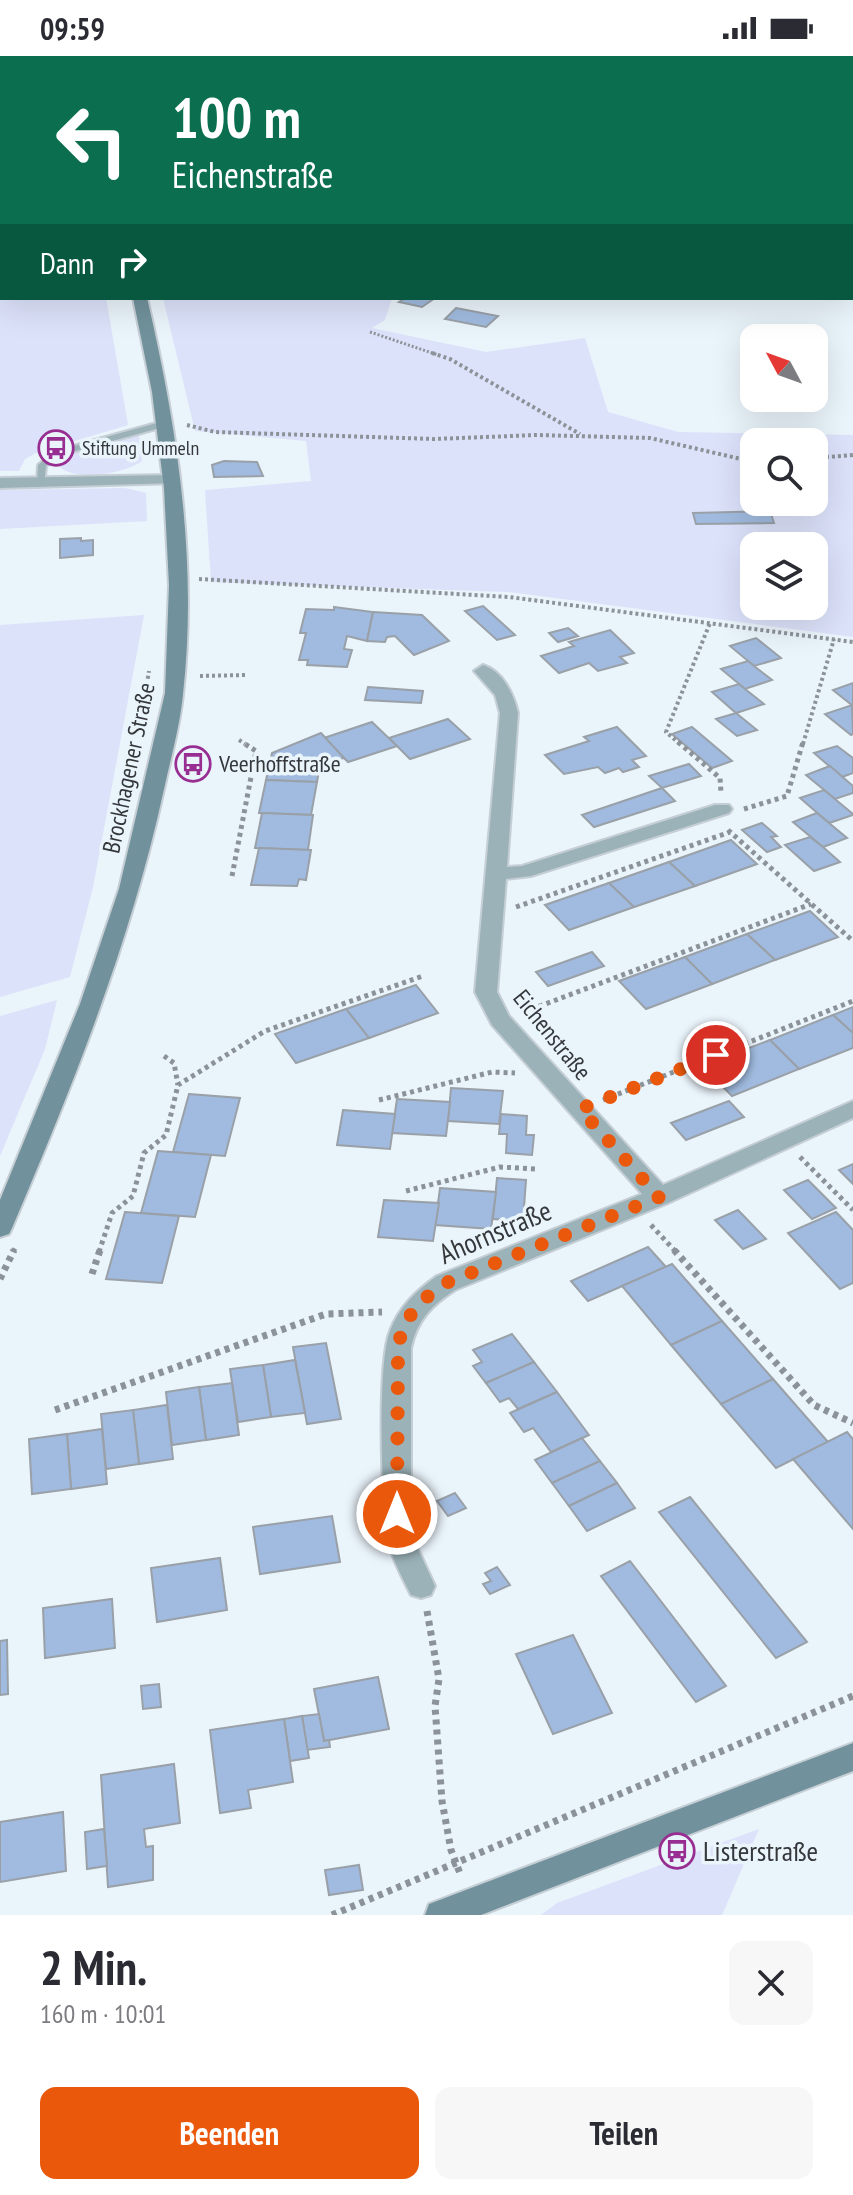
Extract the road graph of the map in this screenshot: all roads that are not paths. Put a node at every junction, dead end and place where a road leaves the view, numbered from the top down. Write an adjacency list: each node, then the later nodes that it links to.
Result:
1 (140, 300): 2 (main road, Brockhagener Straße)
2 (171, 424): 3 (main road, Brockhagener Straße); 5 (lane)
3 (171, 480): 5 (street); 11 (main road, Brockhagener Straße)
4 (0, 483): 5 (street)
5 (41, 483)
6 (483, 671): 8 (street, Eichenstraße)
7 (715, 811): 8 (street)
8 (494, 874): 10 (street, Eichenstraße)
9 (853, 1109): 10 (street, Ahornstraße)
10 (659, 1197): 12 (street, Ahornstraße)
11 (0, 1228)
12 (421, 1586)
13 (853, 1757): 14 (main road)
14 (475, 1908): 15 (main road)
15 (441, 1915)

